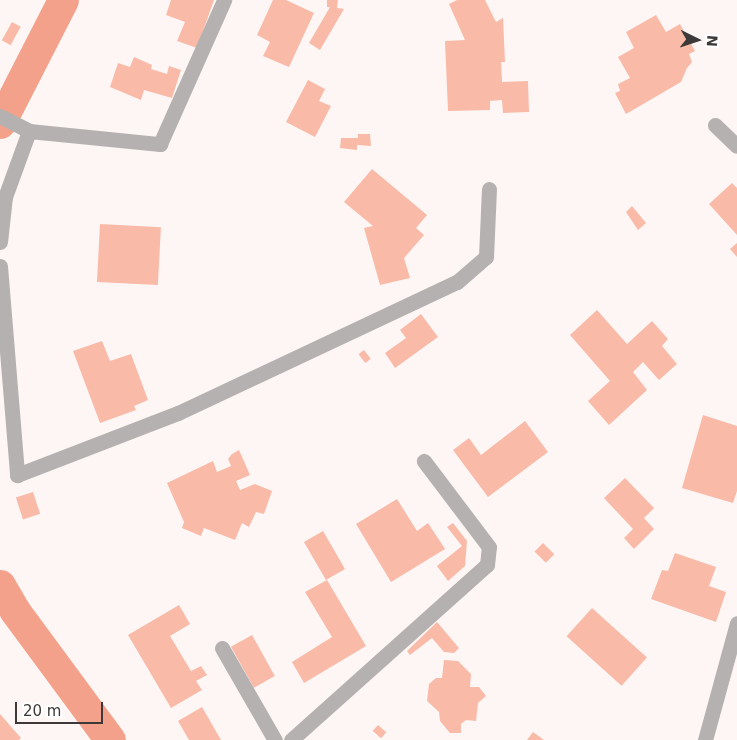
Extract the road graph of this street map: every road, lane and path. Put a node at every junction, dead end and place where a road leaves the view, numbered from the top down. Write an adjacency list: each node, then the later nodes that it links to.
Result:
1 (224, 0): 4 (street)
2 (0, 116): 4 (street)
3 (715, 125): 5 (street)
4 (29, 131): 7 (street)
5 (737, 146)
6 (489, 189): 8 (street)
7 (0, 242)
8 (0, 266)
9 (424, 460): 13 (street)
10 (737, 623): 14 (street)
11 (222, 648): 12 (street)
12 (275, 740)
13 (290, 740)
14 (704, 740)

